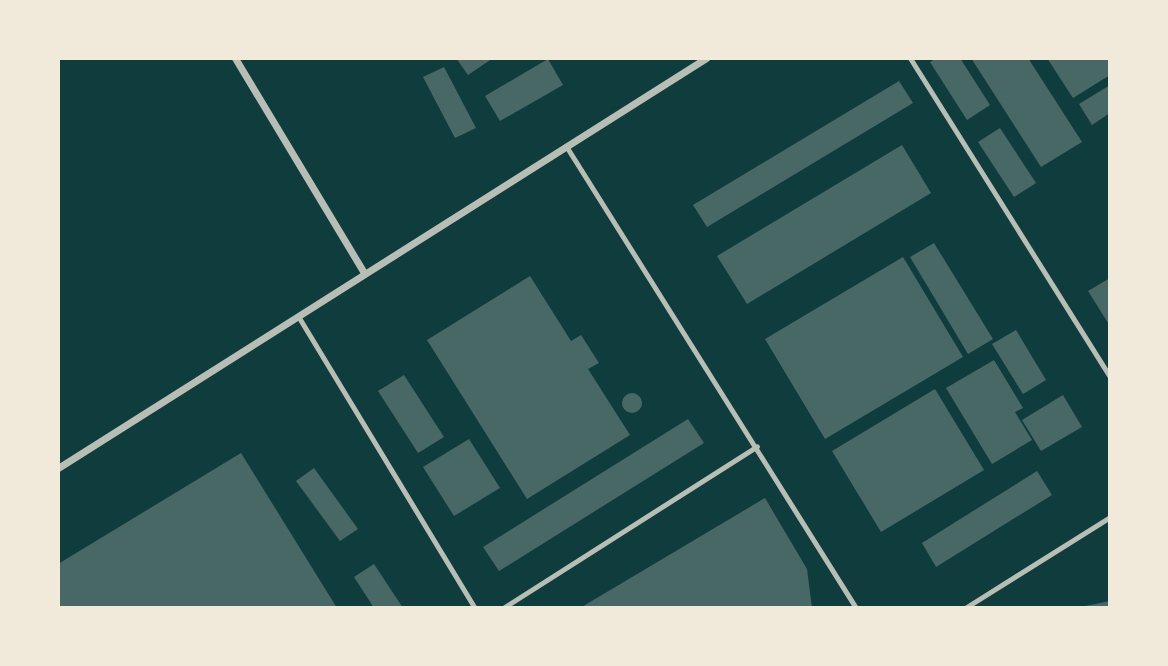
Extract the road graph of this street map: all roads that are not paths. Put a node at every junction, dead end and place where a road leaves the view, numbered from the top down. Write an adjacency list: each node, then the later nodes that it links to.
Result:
1 (235, 58): 5 (street)
2 (706, 58): 4 (street)
3 (910, 58): 7 (lane)
4 (566, 146): 5 (street); 8 (lane)
5 (364, 273): 6 (street)
6 (298, 316): 9 (street); 11 (lane)
7 (1110, 377)
8 (757, 446): 12 (lane); 13 (lane)
9 (58, 468)
10 (1110, 517): 14 (lane)
11 (475, 608)
12 (503, 608)
13 (856, 608)
14 (964, 608)

